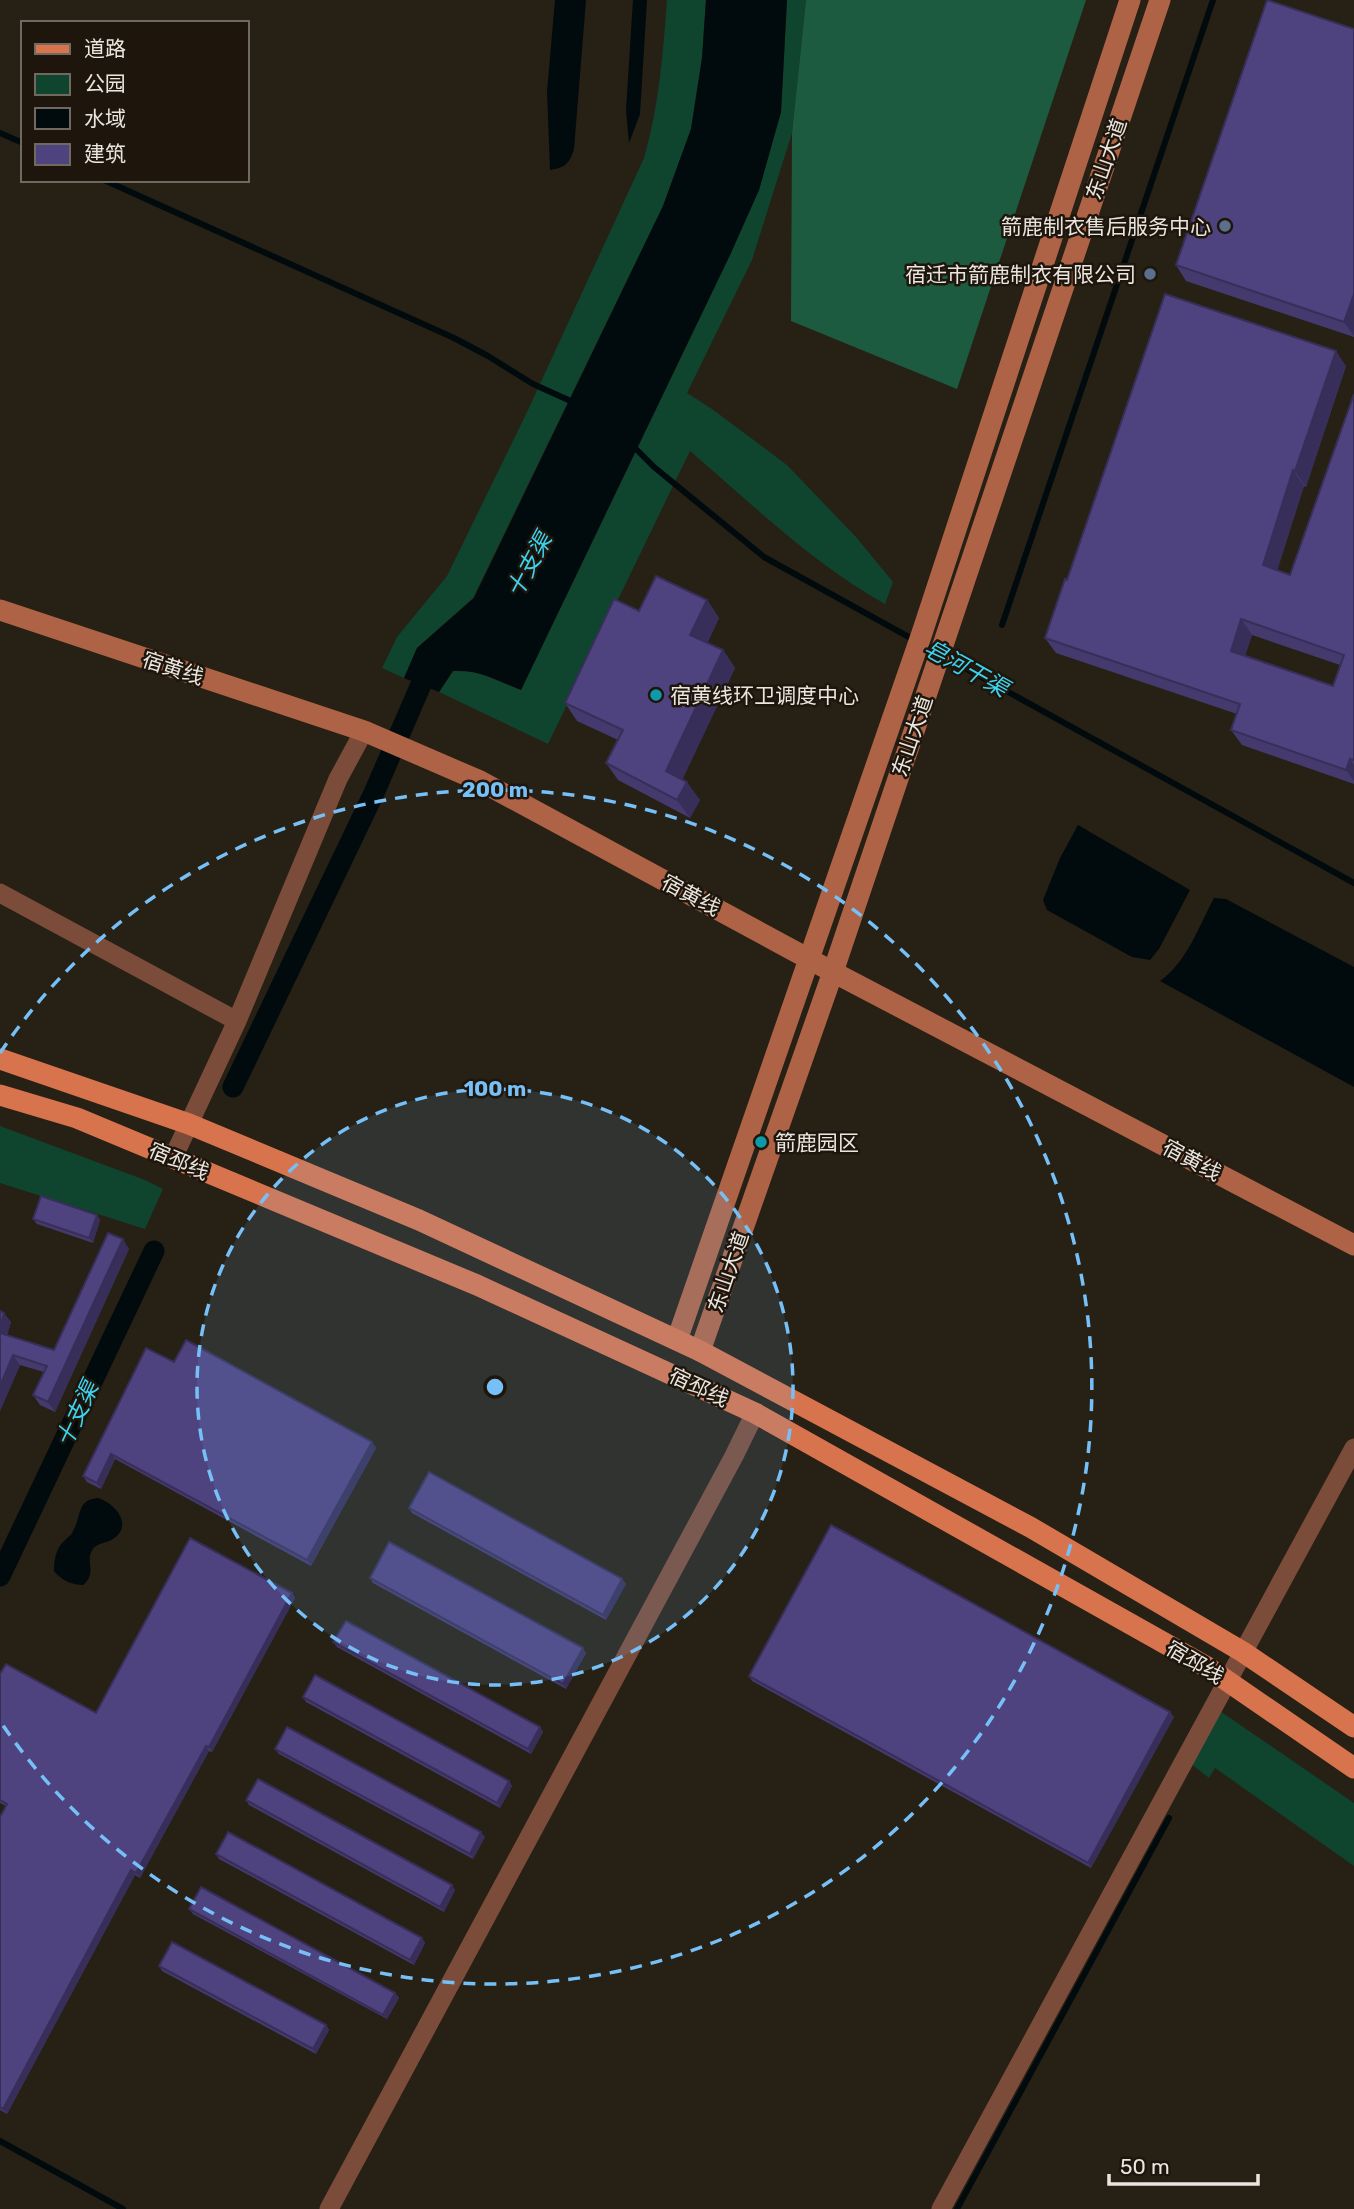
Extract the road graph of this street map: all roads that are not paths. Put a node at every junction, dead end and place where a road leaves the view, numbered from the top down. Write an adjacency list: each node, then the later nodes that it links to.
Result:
1 (1130, 0): 6 (main road, 东山大道)
2 (1160, 0): 7 (main road, 东山大道)
3 (0, 610): 4 (main road, 宿黄线)
4 (369, 733): 6 (main road, 宿黄线); 8 (street)
5 (0, 892): 8 (street)
6 (810, 960): 7 (main road, 宿黄线); 14 (main road, 东山大道)
7 (833, 972): 13 (main road, 宿黄线); 15 (main road, 东山大道)
8 (237, 1021): 11 (street)
9 (0, 1059): 11 (main road, 宿邳线)
10 (0, 1095): 12 (main road, 宿邳线)
11 (189, 1124): 12 (street); 14 (main road, 宿邳线)
12 (173, 1158): 16 (main road, 宿邳线)
13 (1354, 1245)
14 (677, 1340): 15 (main road, 宿邳线)
15 (700, 1351): 18 (main road, 宿邳线)
16 (755, 1413): 19 (main road, 宿邳线); 22 (street)
17 (1354, 1448): 18 (street)
18 (1242, 1652): 19 (street); 20 (main road, 宿邳线)
19 (1227, 1681): 21 (main road, 宿邳线); 23 (street)
20 (1354, 1727)
21 (1354, 1768)
22 (329, 2209)
23 (941, 2209)

